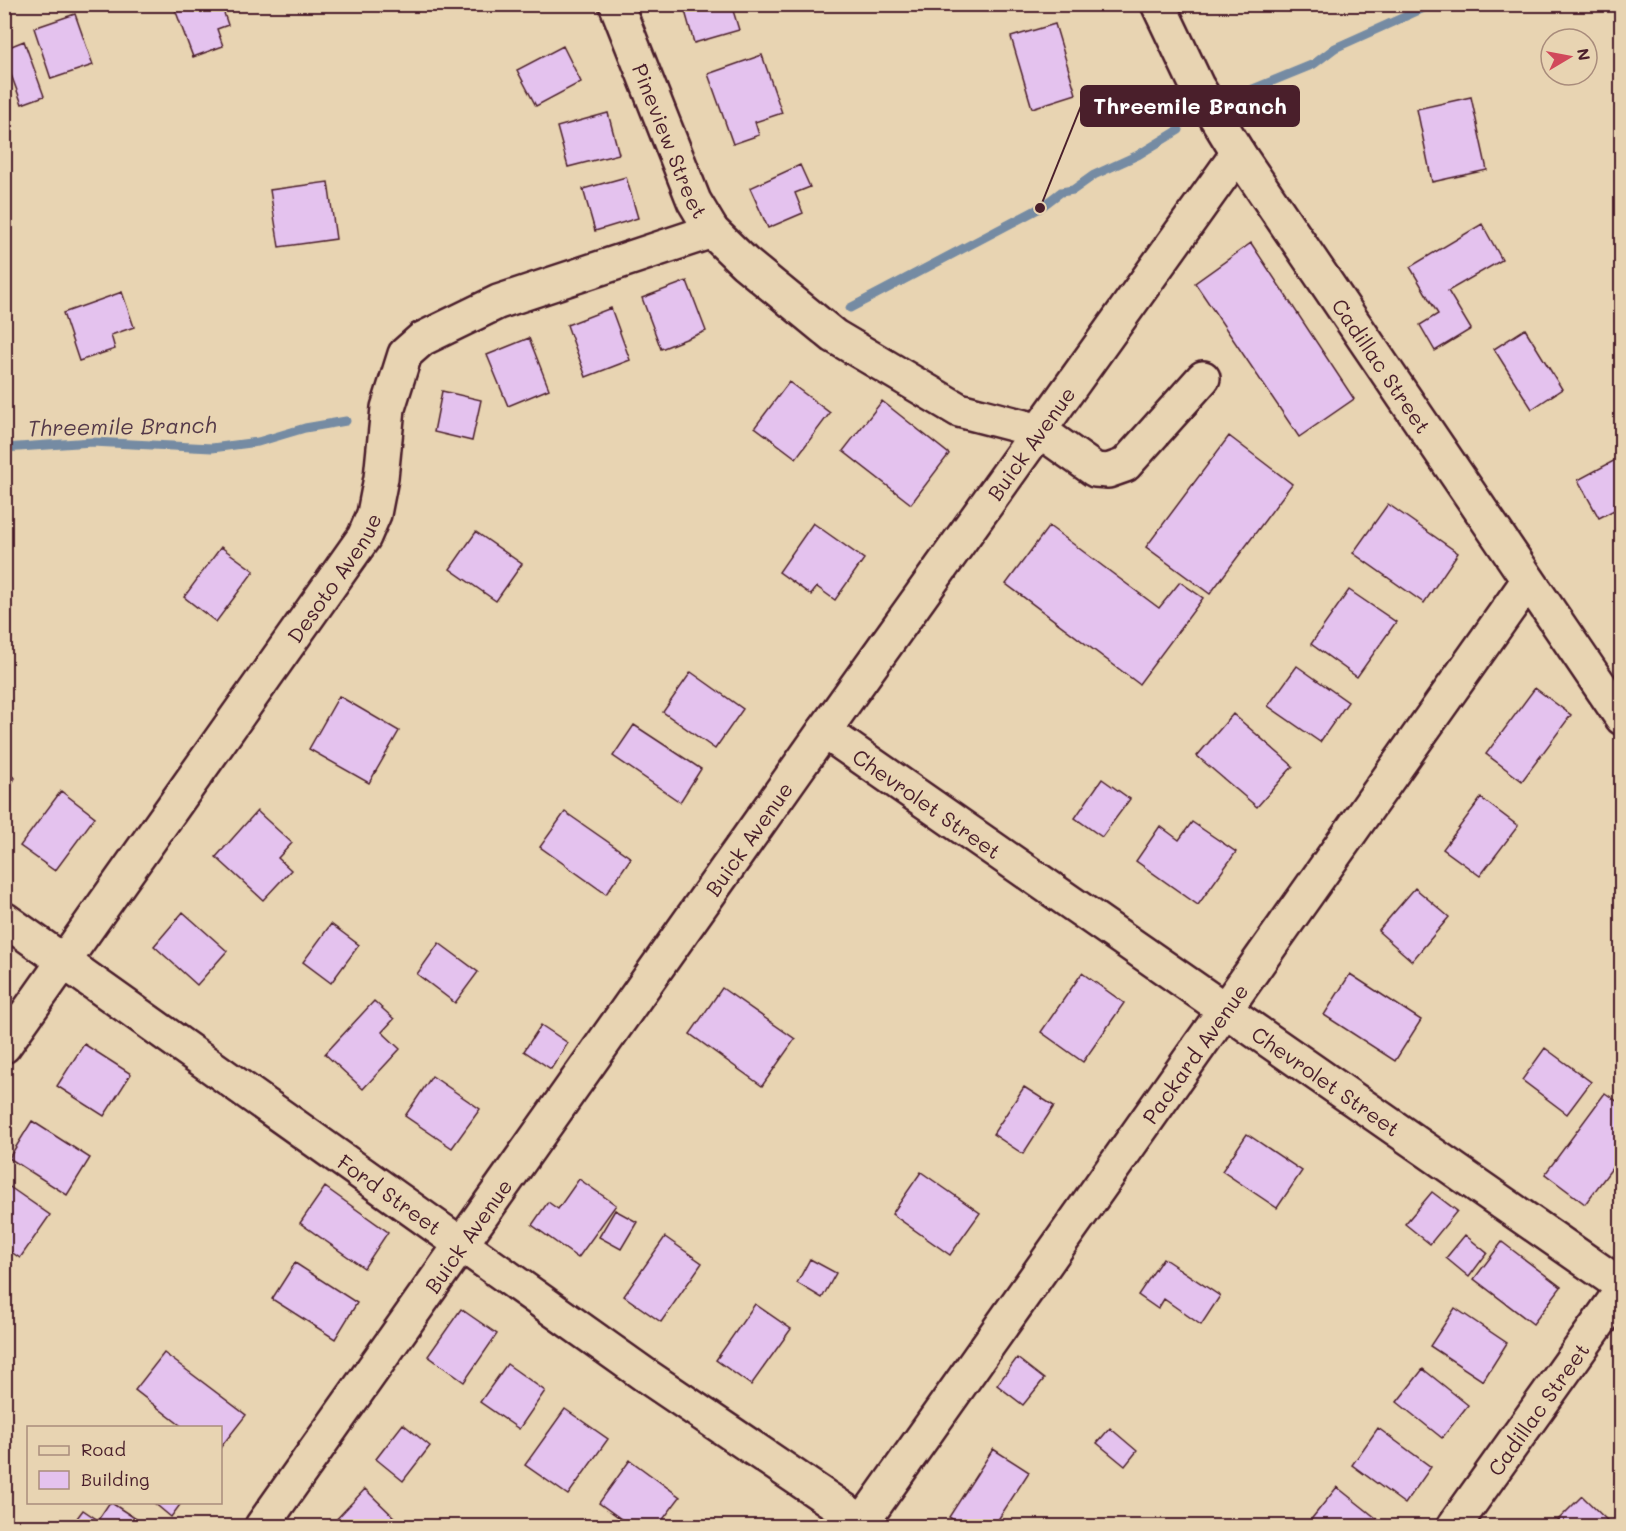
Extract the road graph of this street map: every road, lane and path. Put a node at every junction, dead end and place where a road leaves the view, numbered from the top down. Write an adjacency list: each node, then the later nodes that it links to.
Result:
1 (616, 4): 4 (street, Pineview Street)
2 (1158, 4): 3 (street, Cadillac Street)
3 (1238, 153): 6 (street, Buick Avenue); 7 (street, Cadillac Street)
4 (712, 231): 6 (street, Pineview Street); 11 (street, Desoto Avenue)
5 (1203, 378): 6 (street)
6 (1040, 431): 9 (street, Buick Avenue)
7 (1528, 581): 8 (street, Cadillac Street); 12 (street, Packard Avenue)
8 (1622, 718)
9 (824, 731): 12 (street, Chevrolet Street); 14 (street, Buick Avenue)
10 (4, 919): 11 (street, Ford Street)
11 (65, 962): 13 (street, Desoto Avenue); 14 (street, Ford Street)
12 (1223, 1009): 15 (street, Chevrolet Street); 16 (street, Packard Avenue)
13 (4, 1046)
14 (460, 1244): 16 (street, Ford Street); 17 (street, Buick Avenue)
15 (1622, 1288): 18 (street, Cadillac Street)
16 (863, 1525)
17 (262, 1527)
18 (1454, 1527)

